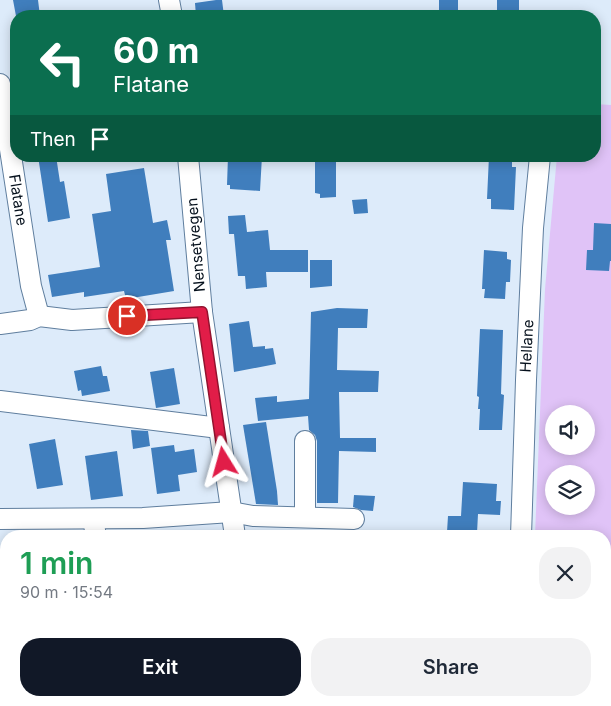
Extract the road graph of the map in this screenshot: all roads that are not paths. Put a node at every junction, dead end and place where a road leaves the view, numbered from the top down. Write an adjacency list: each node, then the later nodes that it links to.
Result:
1 (0, 84): 2 (street, Flatane)
2 (10, 149)
3 (12, 162): 7 (street, Flatane)
4 (189, 162): 6 (street, Nensetvegen)
5 (539, 162): 18 (street, Hellane)
6 (202, 312): 7 (street); 10 (street, Nensetvegen)
7 (39, 316): 8 (street)
8 (0, 324)
9 (0, 401): 10 (street)
10 (219, 428): 12 (street, Nensetvegen)
11 (305, 441): 13 (street)
12 (232, 512): 13 (street); 16 (street); 17 (street, Nensetvegen)
13 (305, 517): 14 (street)
14 (354, 518)
15 (0, 519): 16 (street)
16 (94, 527)
17 (234, 530)
18 (520, 530)

